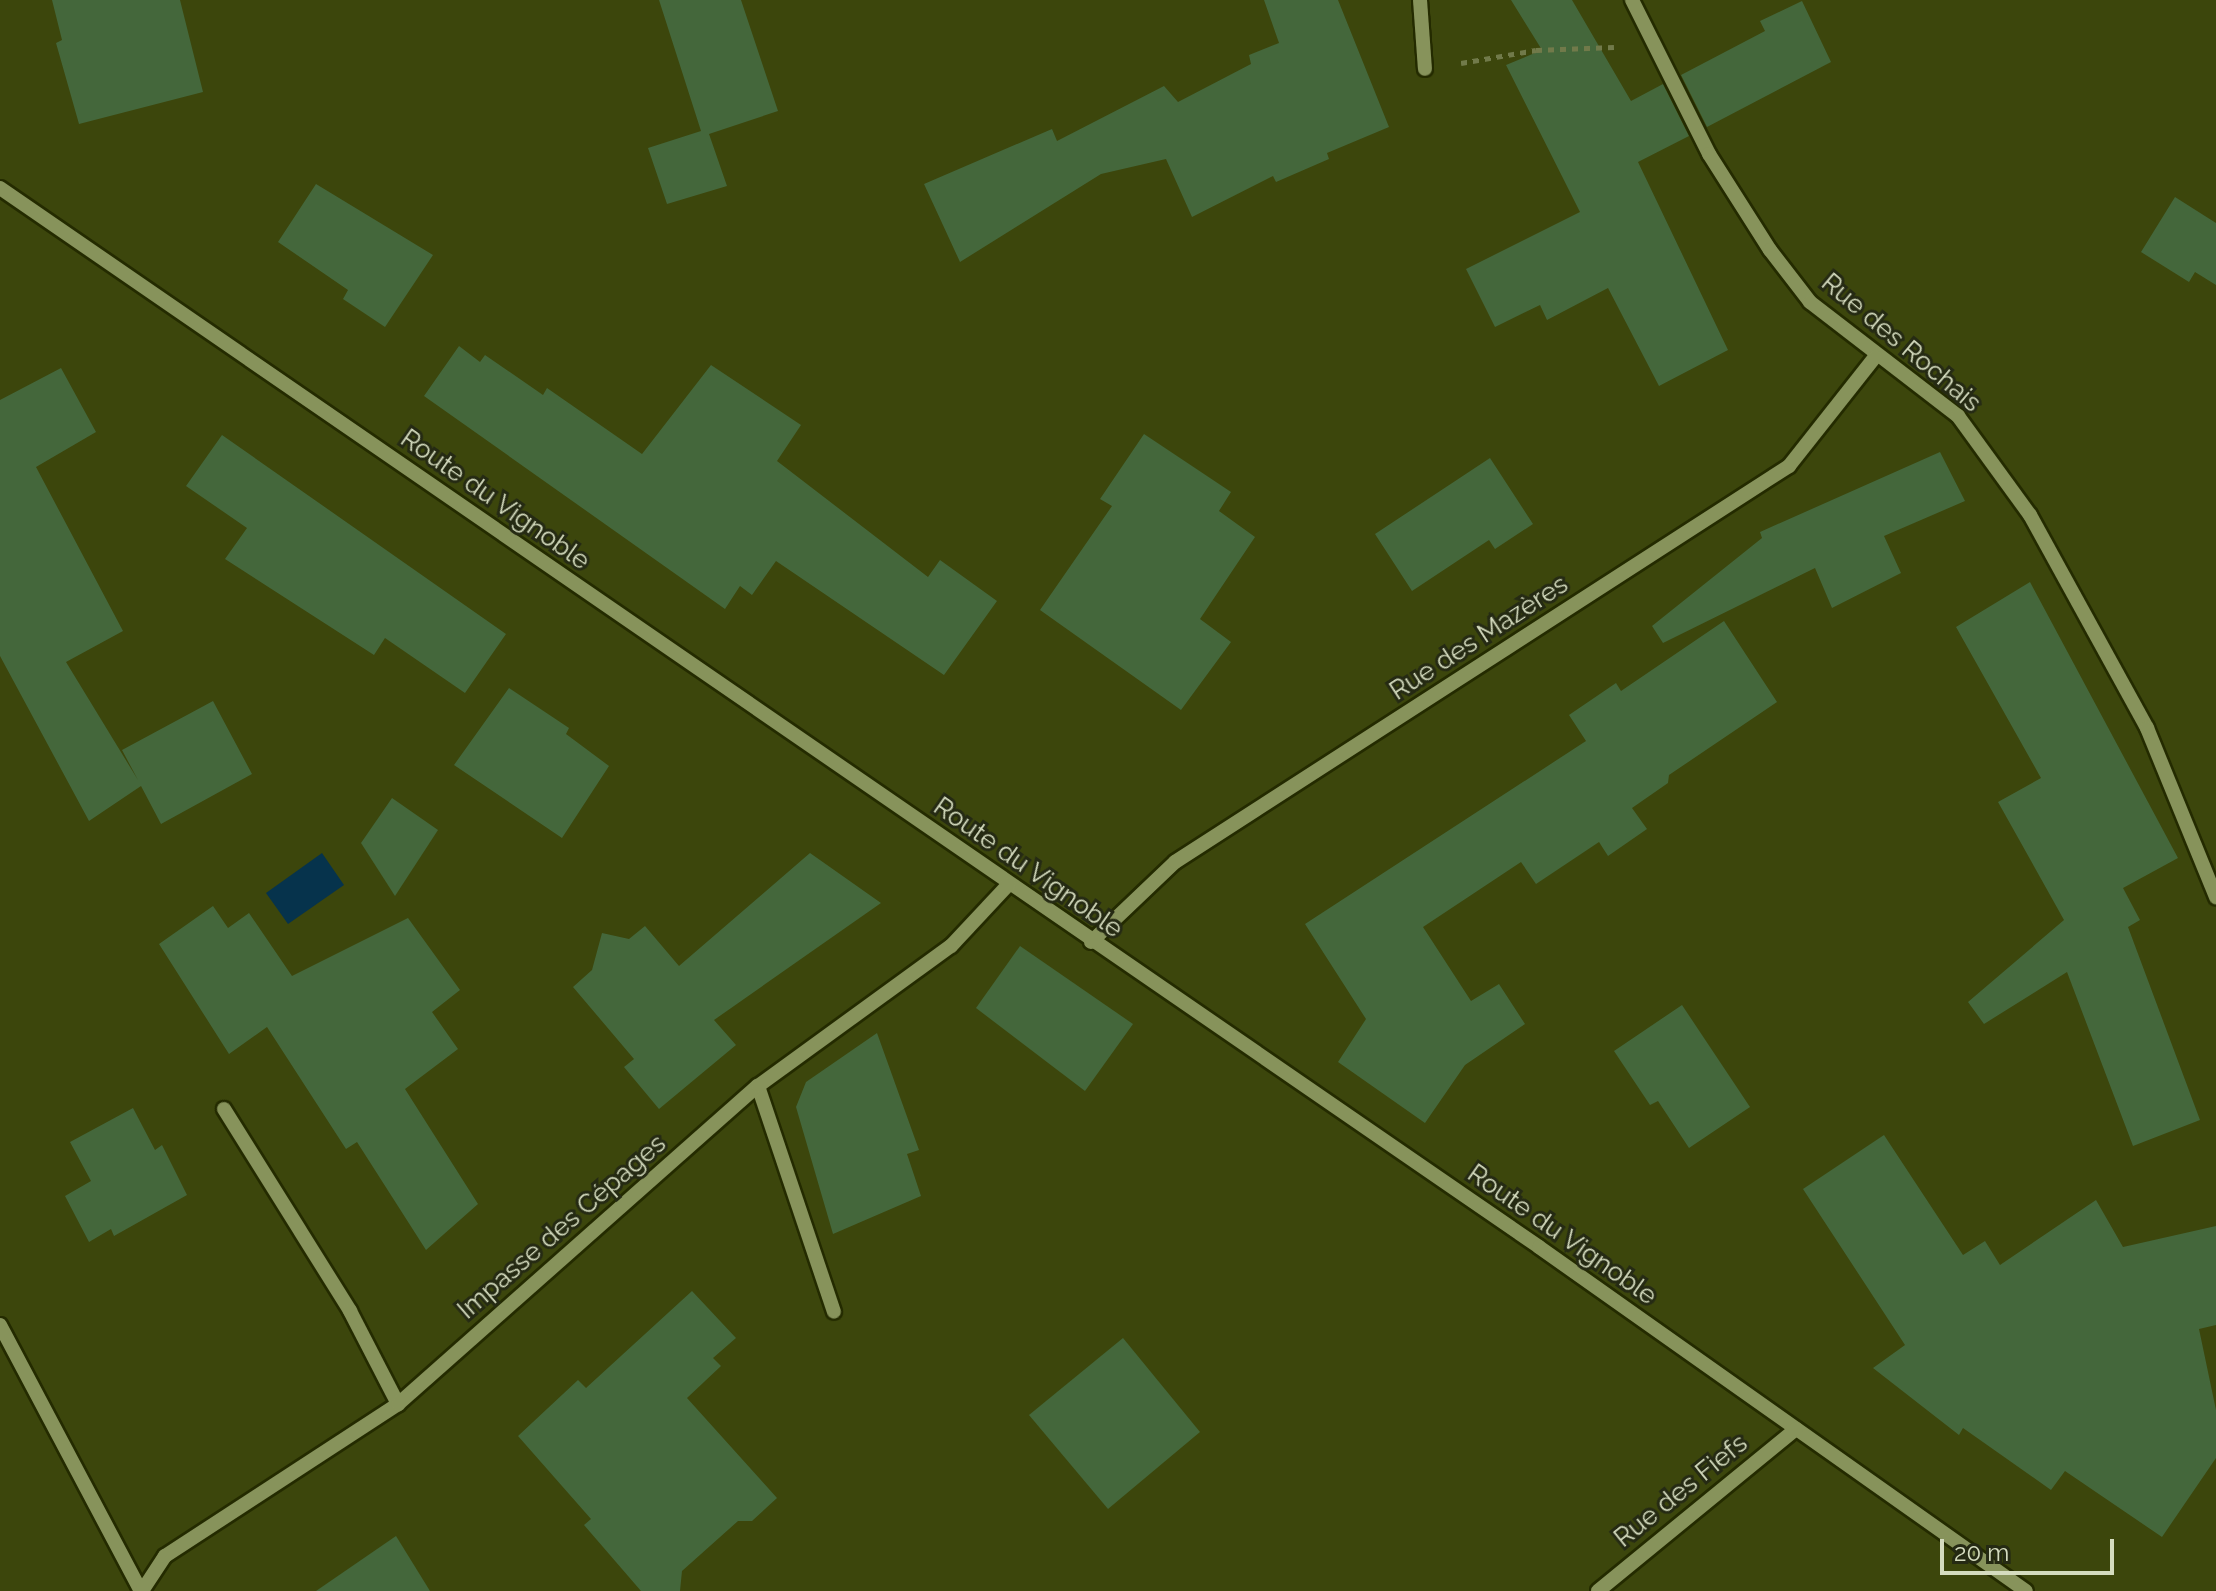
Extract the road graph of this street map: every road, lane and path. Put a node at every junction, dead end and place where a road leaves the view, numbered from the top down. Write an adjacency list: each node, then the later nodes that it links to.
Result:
1 (1420, 0): 4 (street)
2 (1632, 0): 3 (street, Rue des Rochais)
3 (1658, 45): 4 (path); 6 (street, Rue des Rochais)
4 (1425, 69)
5 (0, 188): 7 (street, Route du Vignoble)
6 (1875, 357): 8 (street, Rue des Rochais); 9 (street, Rue des Mazères)
7 (1009, 884): 9 (street, Route du Vignoble); 10 (street, Impasse des Cépages)
8 (2216, 897)
9 (1091, 942): 15 (street, Route du Vignoble)
10 (758, 1086): 12 (street); 14 (street, Impasse des Cépages)
11 (224, 1109): 14 (street)
12 (834, 1312)
13 (0, 1325): 16 (street, Impasse des Cépages)
14 (398, 1404): 16 (street, Impasse des Cépages)
15 (1796, 1429): 17 (street, Rue des Fiefs); 18 (street, Route du Vignoble)
16 (142, 1591)
17 (1598, 1591)
18 (2026, 1591)

